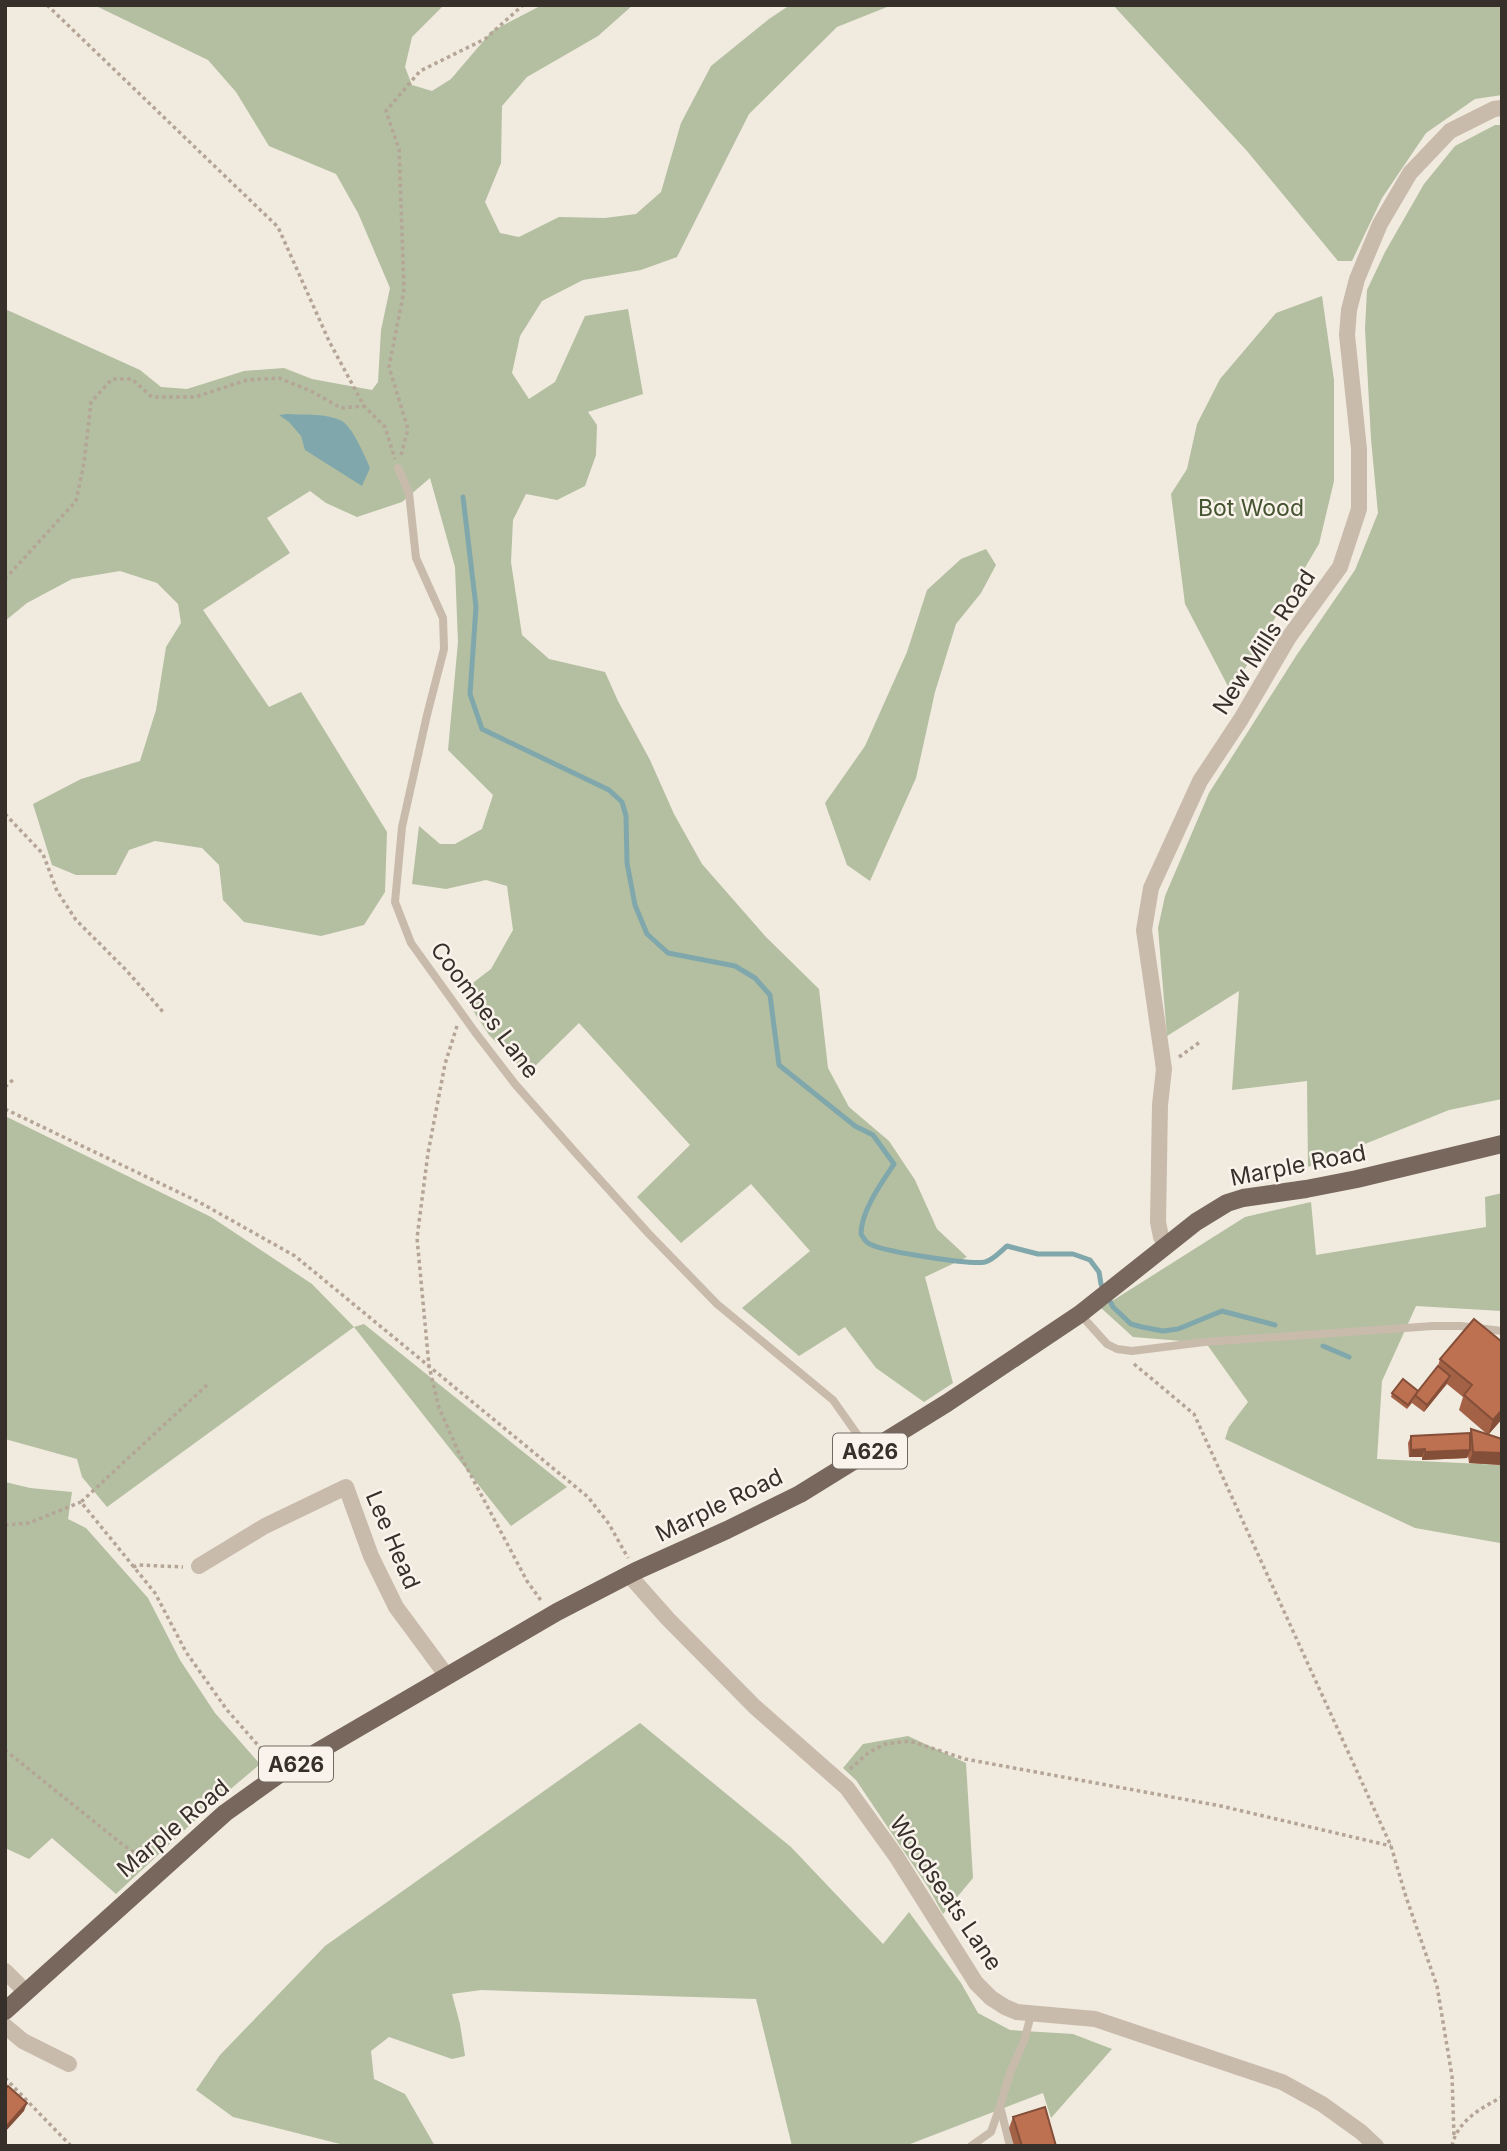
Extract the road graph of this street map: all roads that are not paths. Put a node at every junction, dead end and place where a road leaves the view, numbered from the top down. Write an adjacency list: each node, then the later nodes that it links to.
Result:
1 (1502, 108): 4 (street, New Mills Road)
2 (398, 467): 7 (lane, Coombes Lane)
3 (1502, 1144): 4 (main road, Marple Road / A626)
4 (1166, 1245): 5 (main road, Marple Road / A626)
5 (1080, 1314): 6 (lane); 7 (main road, Marple Road / A626)
6 (1502, 1331)
7 (869, 1451): 9 (main road, Marple Road / A626)
8 (199, 1566): 10 (street, Lee Head)
9 (633, 1573): 10 (main road, Marple Road / A626); 14 (street, Woodseats Lane)
10 (447, 1676): 12 (main road, Marple Road / A626)
11 (5, 1971): 12 (street)
12 (25, 1991): 13 (main road, Marple Road / A626)
13 (5, 2011)
14 (1031, 2015): 17 (lane); 20 (street, Woodseats Lane)
15 (5, 2026): 16 (street)
16 (69, 2064)
17 (1000, 2106): 18 (lane); 19 (lane)
18 (971, 2146)
19 (1010, 2146)
20 (1376, 2146)

